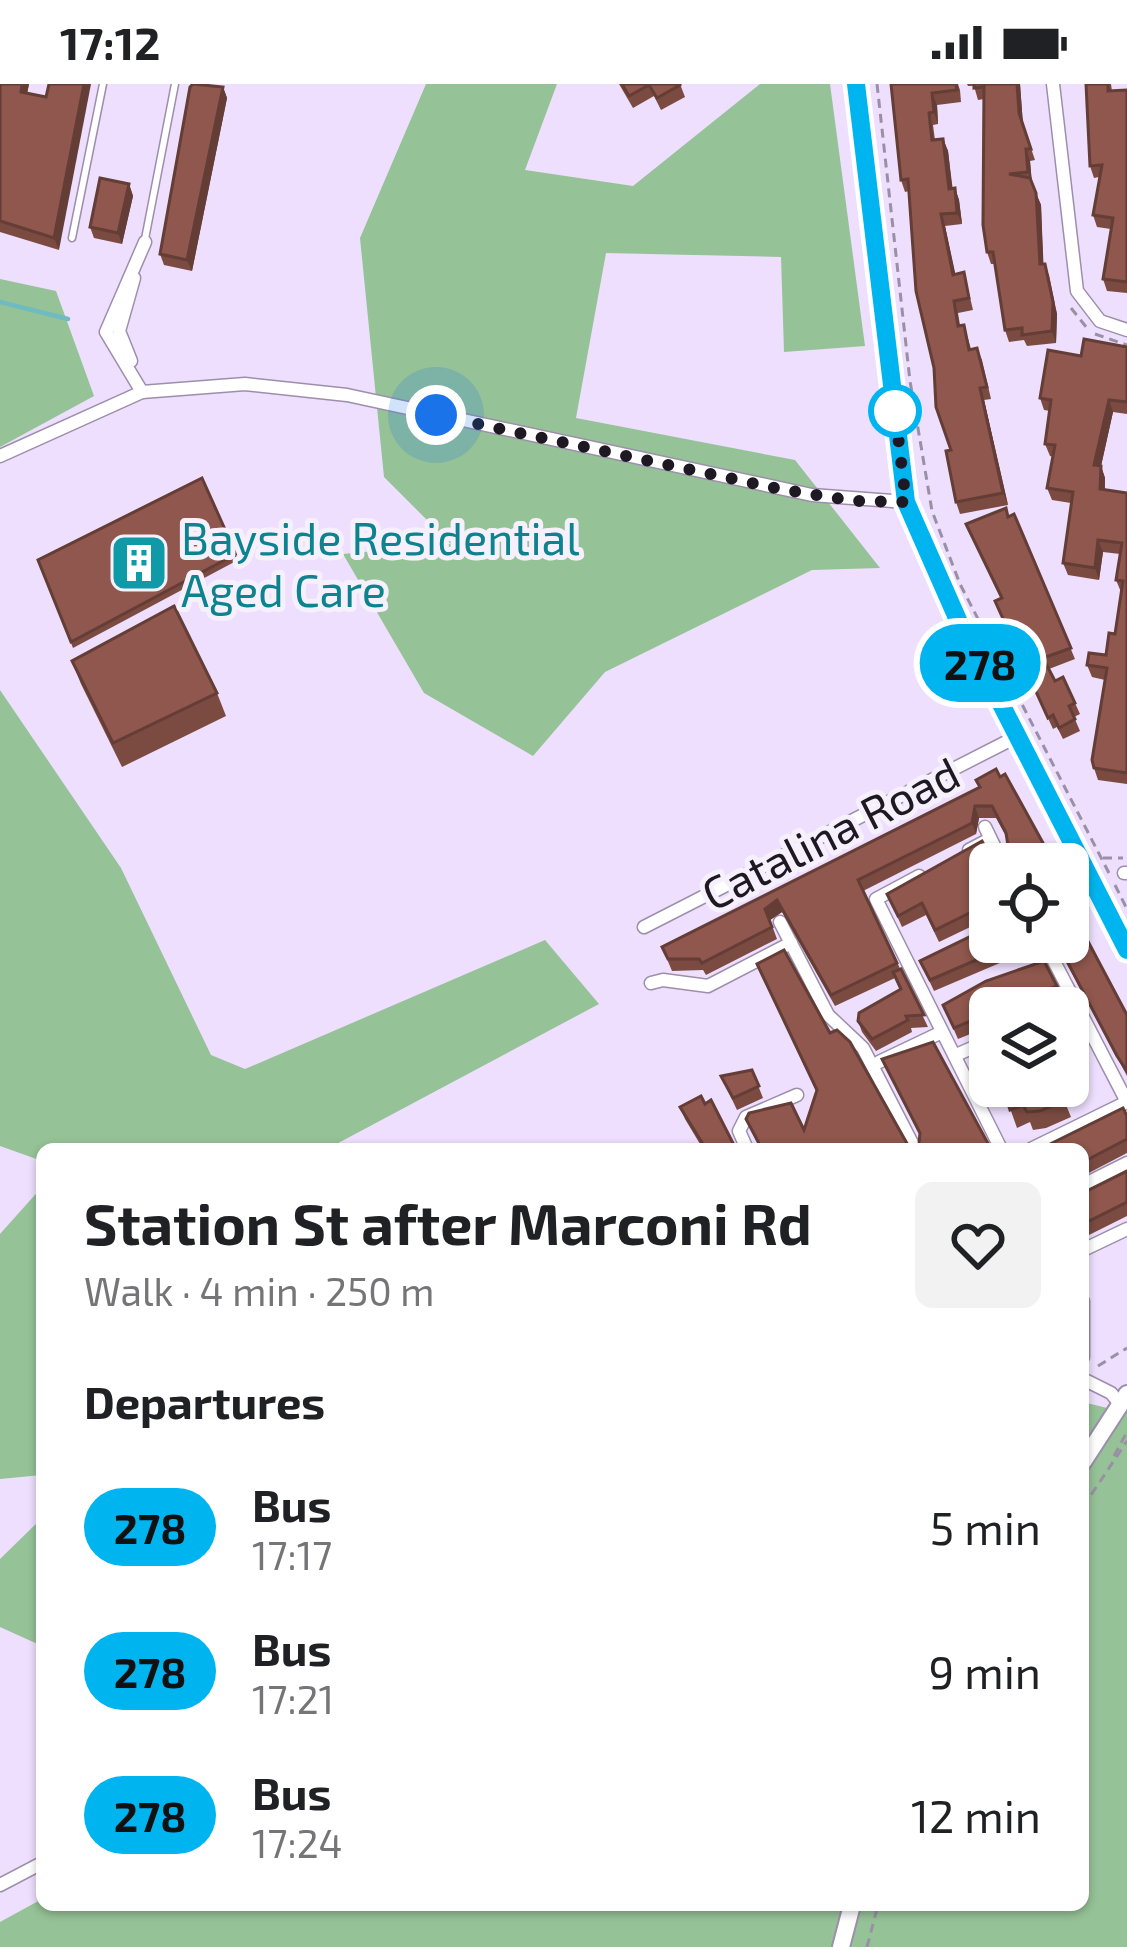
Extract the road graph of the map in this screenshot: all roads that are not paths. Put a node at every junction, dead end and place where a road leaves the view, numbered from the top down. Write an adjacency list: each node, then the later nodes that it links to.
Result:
1 (104, 84): 5 (lane)
2 (175, 84): 6 (lane)
3 (856, 84): 10 (street)
4 (1053, 84): 7 (street)
5 (72, 238)
6 (145, 242): 8 (street)
7 (1127, 329)
8 (142, 392): 9 (street); 10 (street)
9 (0, 457)
10 (906, 502): 11 (street)
11 (1016, 737): 16 (street, Catalina Road); 18 (street)
12 (969, 847): 13 (street)
13 (952, 859)
14 (933, 869): 20 (street)
15 (780, 922): 17 (street)
16 (644, 927)
17 (791, 944): 21 (street); 26 (street)
18 (1127, 950)
19 (930, 958): 20 (street)
20 (910, 968): 23 (street)
21 (651, 983)
22 (1089, 1029): 28 (street)
23 (943, 1032): 25 (street); 26 (street)
24 (969, 1049): 25 (street)
25 (956, 1055): 31 (street)
26 (873, 1065): 30 (street)
27 (797, 1095): 29 (street)
28 (1127, 1102): 32 (street)
29 (744, 1143)
30 (912, 1143)
31 (997, 1143)
32 (1043, 1143)
33 (1127, 1163): 34 (street)
34 (1089, 1182)
35 (1127, 1229): 36 (street)
36 (1089, 1247)
37 (1089, 1382): 38 (street)
38 (1124, 1399): 39 (main road)
39 (1089, 1453)
40 (36, 1866): 41 (street)
41 (0, 1885)
42 (851, 1911): 43 (main road)
43 (841, 1947)

